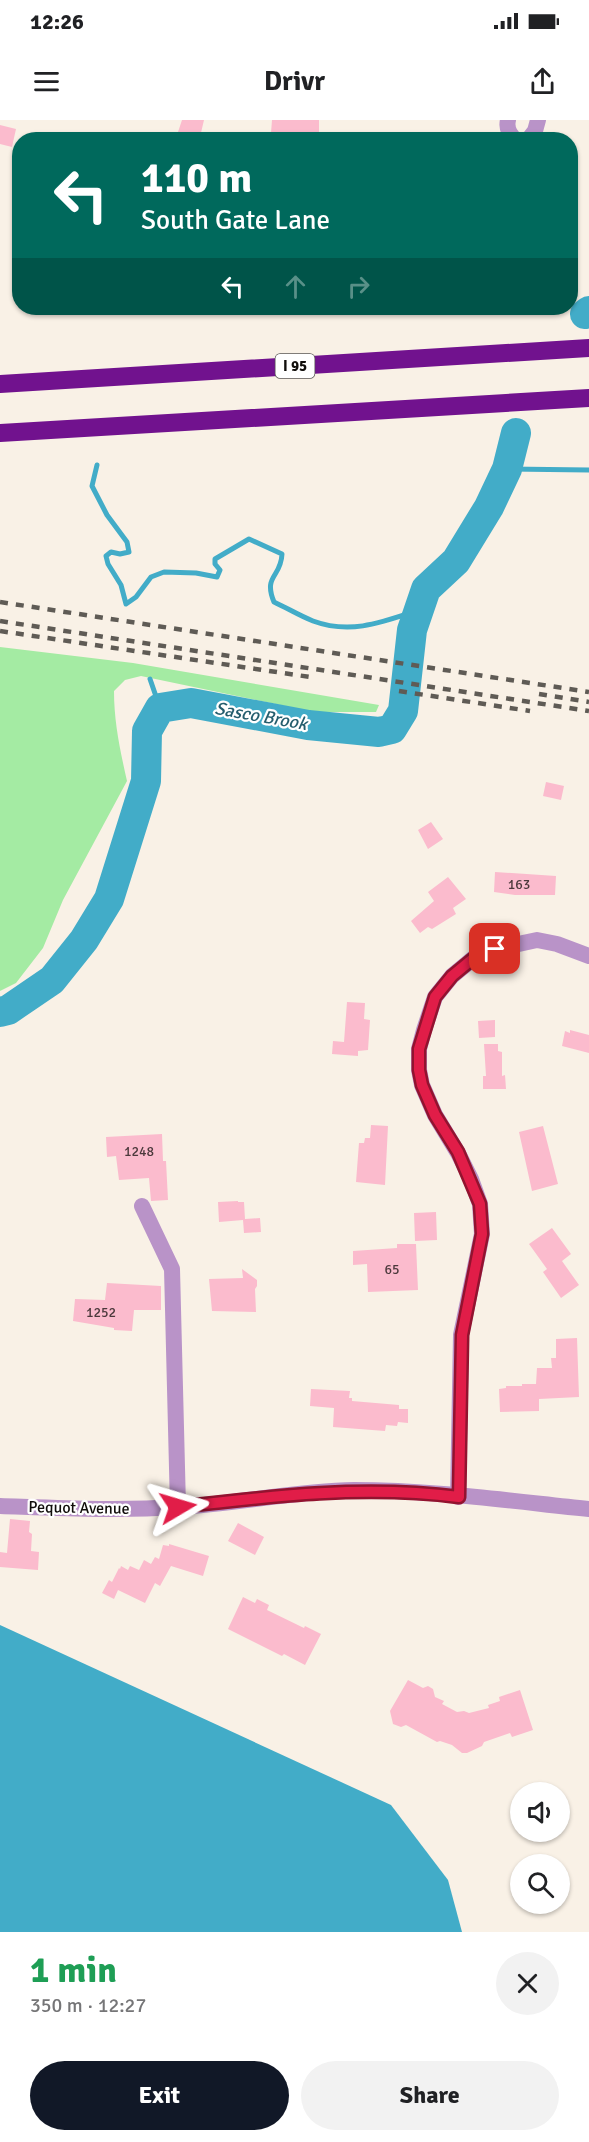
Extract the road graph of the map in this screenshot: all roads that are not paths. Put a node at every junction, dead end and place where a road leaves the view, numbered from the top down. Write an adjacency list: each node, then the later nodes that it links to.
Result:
1 (589, 348): 2 (highway, I 95)
2 (0, 384)
3 (589, 398): 4 (highway)
4 (0, 433)
5 (589, 956): 7 (street)
6 (142, 1206): 9 (street)
7 (459, 1497): 9 (street, Pequot Avenue); 10 (street, Pequot Avenue)
8 (0, 1506): 9 (street, Pequot Avenue)
9 (178, 1507)
10 (589, 1509)

